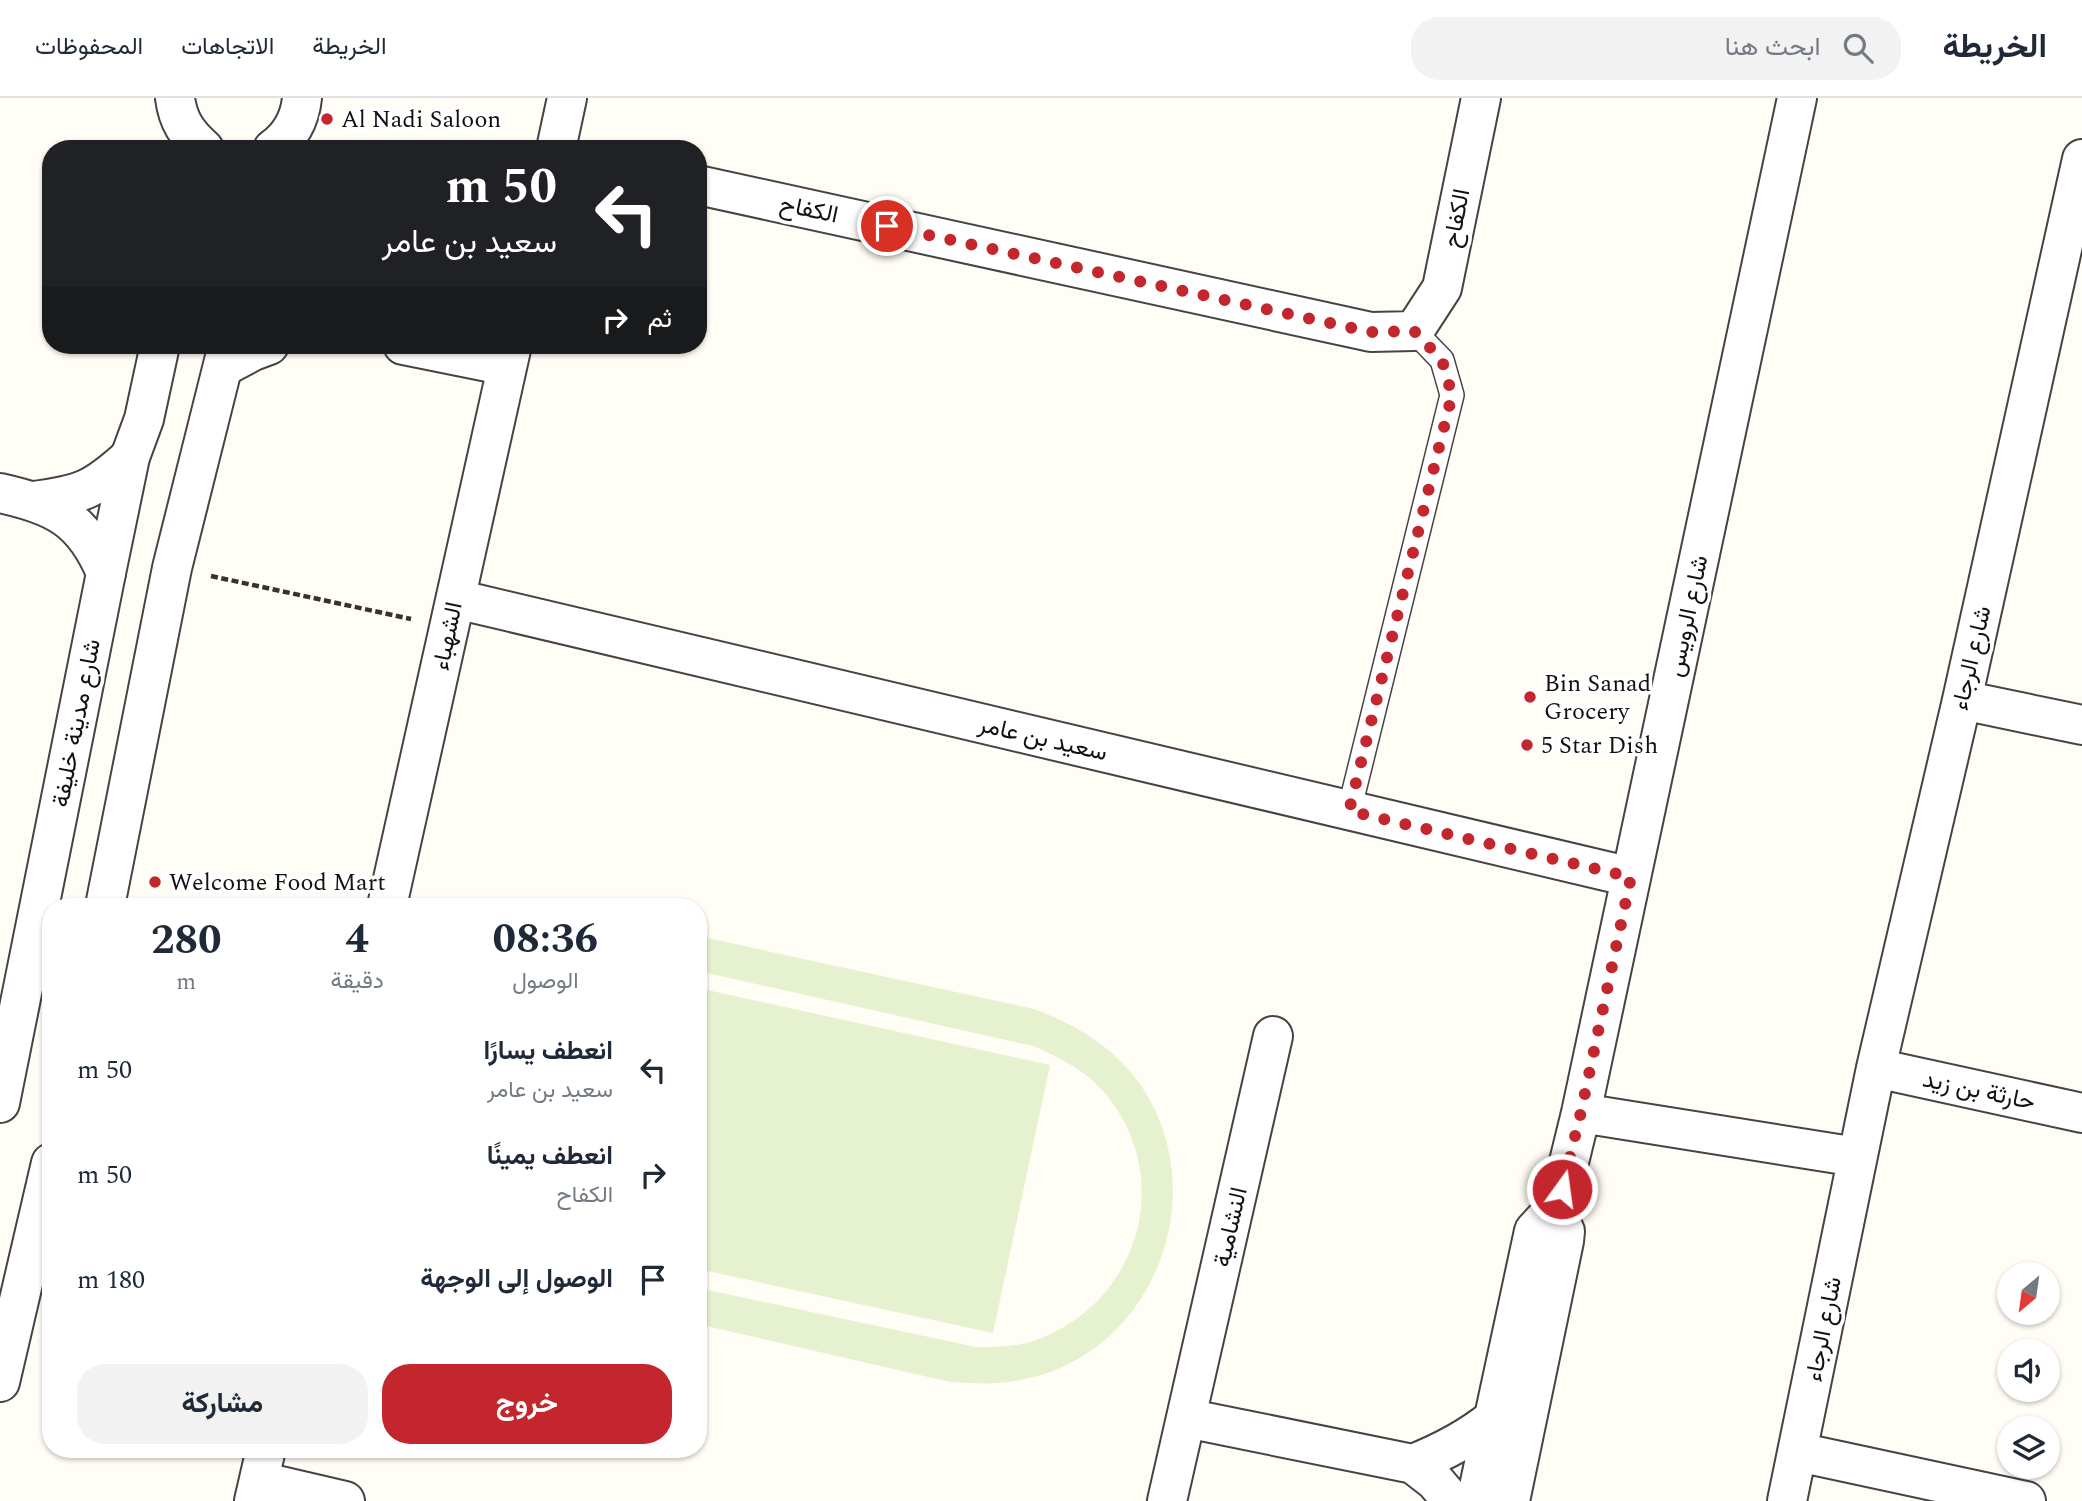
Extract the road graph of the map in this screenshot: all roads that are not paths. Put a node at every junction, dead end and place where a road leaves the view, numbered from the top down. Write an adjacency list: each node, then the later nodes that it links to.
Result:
1 (302, 98): 5 (street)
2 (567, 98): 6 (street)
3 (1480, 98): 10 (street, الكفاح)
4 (1797, 98): 21 (street, شارع الرويس)
5 (284, 140)
6 (558, 140)
7 (2082, 159): 9 (street, شارع الرجاء)
8 (707, 187): 10 (street, الكفاح)
9 (2067, 299): 18 (street, شارع الرجاء)
10 (1414, 331): 20 (lane)
11 (158, 354): 14 (street, شارع مدينة خليفة)
12 (509, 355): 17 (street, الشهباء)
13 (226, 356): 22 (street)
14 (131, 457): 15 (street); 16 (street, شارع مدينة خليفة)
15 (16, 497): 16 (street)
16 (106, 573): 25 (street, شارع مدينة خليفة)
17 (453, 613): 20 (street, سعيد بن عامر); 23 (street, الشهباء)
18 (1962, 700): 19 (street); 26 (street, شارع الرجاء)
19 (2082, 724)
20 (1349, 811): 21 (street, سعيد بن عامر)
21 (1631, 877): 28 (street, شارع الرويس)
22 (107, 898)
23 (389, 898)
24 (1273, 1036): 34 (street, النشامية)
25 (5, 1057): 27 (street, شارع مدينة خليفة)
26 (1876, 1068): 29 (street, حارثة بن زيد); 30 (street, شارع الرجاء)
27 (0, 1103)
28 (1581, 1112): 30 (street); 32 (street, شارع الرويس)
29 (2082, 1113)
30 (1857, 1157): 36 (street, شارع الرجاء)
31 (42, 1202): 33 (street)
32 (1556, 1215): 35 (street); 43 (street)
33 (0, 1382)
34 (1186, 1418): 37 (street); 40 (street, النشامية)
35 (1493, 1419): 37 (street); 42 (street)
36 (1798, 1452): 44 (street, شارع الرجاء); 45 (street)
37 (1412, 1464): 41 (street)
38 (260, 1477): 39 (street)
39 (345, 1501)
40 (1167, 1501)
41 (1452, 1501)
42 (1476, 1501)
43 (1510, 1501)
44 (1787, 1501)
45 (2026, 1501)

